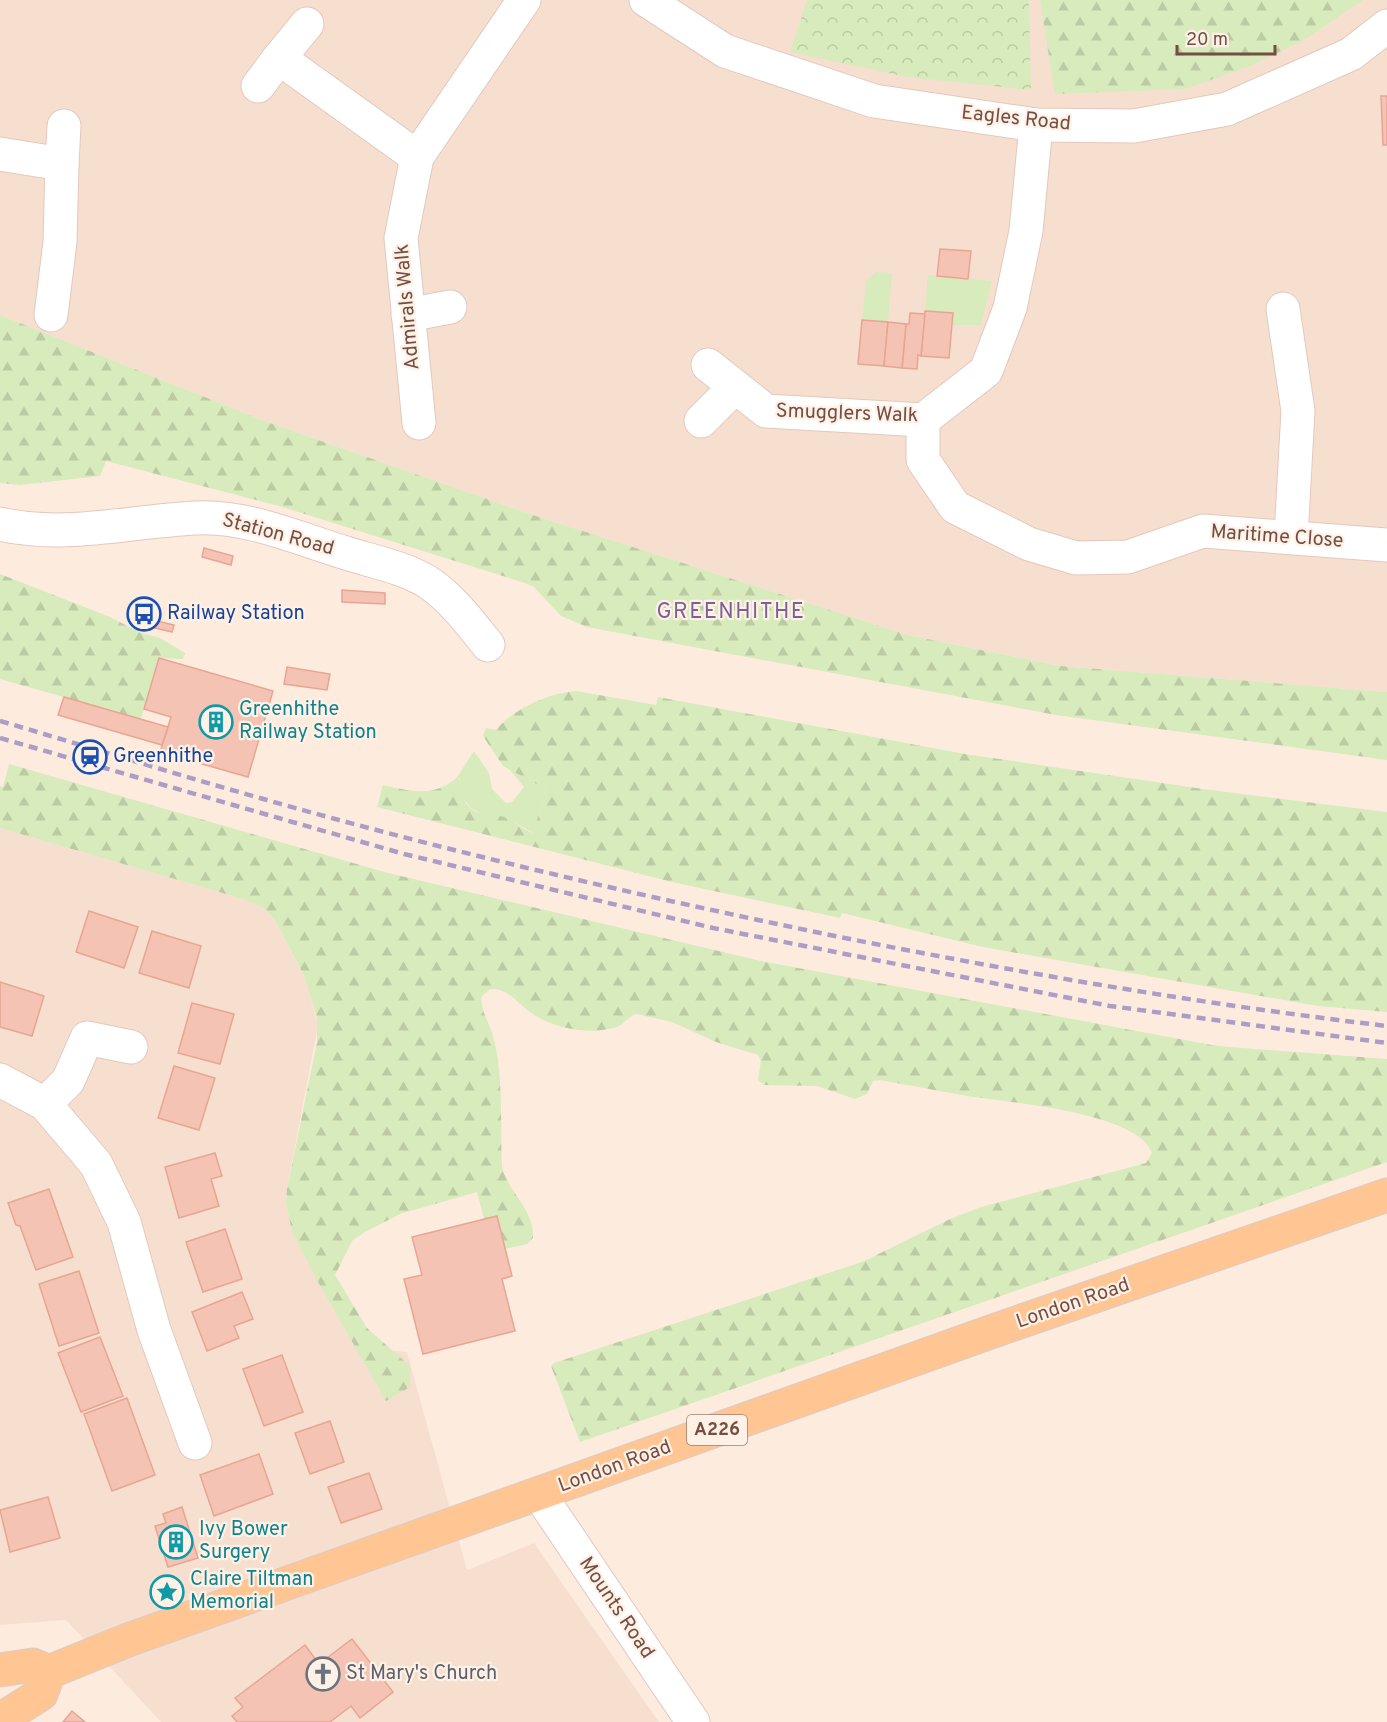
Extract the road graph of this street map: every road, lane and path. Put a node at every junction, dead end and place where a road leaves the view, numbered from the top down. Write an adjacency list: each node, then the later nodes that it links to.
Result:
1 (524, 0): 10 (street, Admirals Walk)
2 (646, 0): 7 (street, Eagles Road)
3 (308, 24): 5 (street)
4 (1387, 26): 7 (street, Eagles Road)
5 (279, 58): 6 (street); 10 (street)
6 (258, 86)
7 (1036, 125): 18 (street, Smugglers Walk)
8 (64, 126): 11 (street)
9 (0, 154): 11 (street)
10 (417, 157): 15 (street, Admirals Walk)
11 (62, 164): 14 (street)
12 (450, 307): 15 (street)
13 (1283, 309): 22 (street)
14 (51, 315)
15 (408, 315): 20 (street, Admirals Walk)
16 (708, 365): 17 (street, Smugglers Walk)
17 (735, 387): 18 (street, Smugglers Walk); 19 (street)
18 (923, 420): 22 (street, Maritime Close)
19 (700, 421)
20 (419, 423)
21 (0, 524): 24 (street, Station Road)
22 (1291, 537): 23 (street, Maritime Close)
23 (1387, 545)
24 (488, 645)
25 (131, 1047): 27 (street)
26 (0, 1080): 27 (street)
27 (45, 1104): 29 (street)
28 (1387, 1195): 30 (main road, London Road / A226)
29 (195, 1443)
30 (539, 1494): 32 (main road, London Road / A226); 34 (street, Mounts Road)
31 (0, 1670): 32 (main road)
32 (49, 1672): 33 (main road)
33 (0, 1720)
34 (693, 1722)

